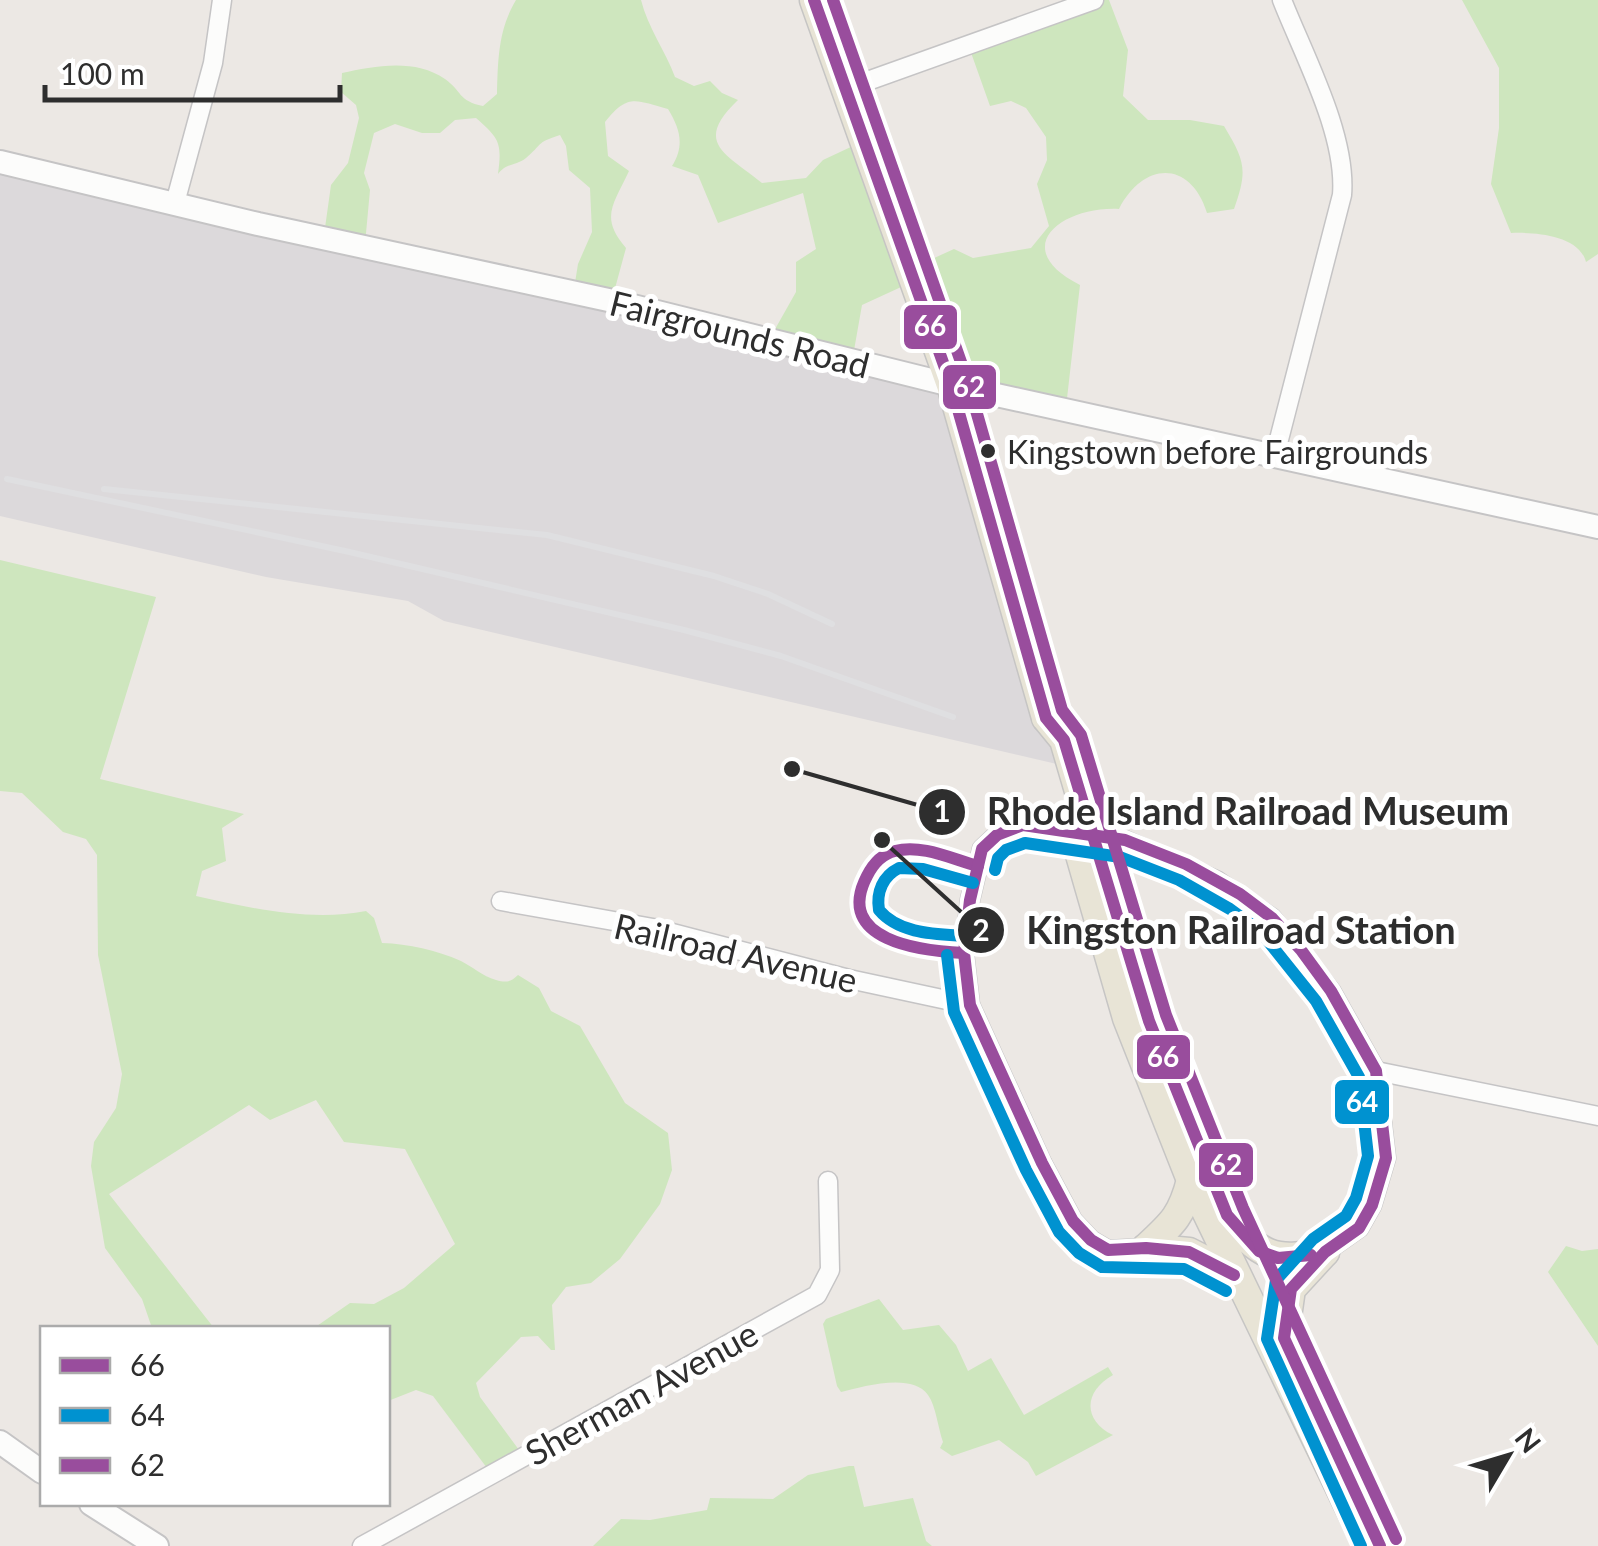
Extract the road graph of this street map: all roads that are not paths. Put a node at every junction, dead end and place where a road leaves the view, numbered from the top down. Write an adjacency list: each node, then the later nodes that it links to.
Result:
1 (222, 0): 7 (street)
2 (814, 0): 5 (main road)
3 (1094, 0): 5 (street)
4 (1282, 0): 9 (street)
5 (848, 88): 8 (main road)
6 (0, 162): 7 (street, Fairgrounds Road)
7 (175, 203): 8 (street, Fairgrounds Road)
8 (951, 386): 9 (street, Fairgrounds Road); 11 (main road)
9 (1275, 455): 10 (street, Fairgrounds Road)
10 (1598, 527)
11 (1085, 844): 16 (main road); 18 (main road)
12 (501, 902): 13 (street, Railroad Avenue)
13 (970, 1005): 14 (street); 19 (street)
14 (1376, 1071): 15 (street); 20 (street)
15 (1598, 1116)
16 (1191, 1180): 19 (main road); 21 (main road)
17 (828, 1181): 27 (street, Sherman Avenue)
18 (1227, 1216): 20 (main road); 22 (main road)
19 (1146, 1248): 21 (main road)
20 (1325, 1252): 22 (main road)
21 (1234, 1275): 28 (main road)
22 (1284, 1338): 29 (main road)
23 (0, 1442): 24 (street)
24 (40, 1471)
25 (94, 1506): 26 (street)
26 (157, 1546)
27 (362, 1546)
28 (1368, 1546)
29 (1380, 1546)

